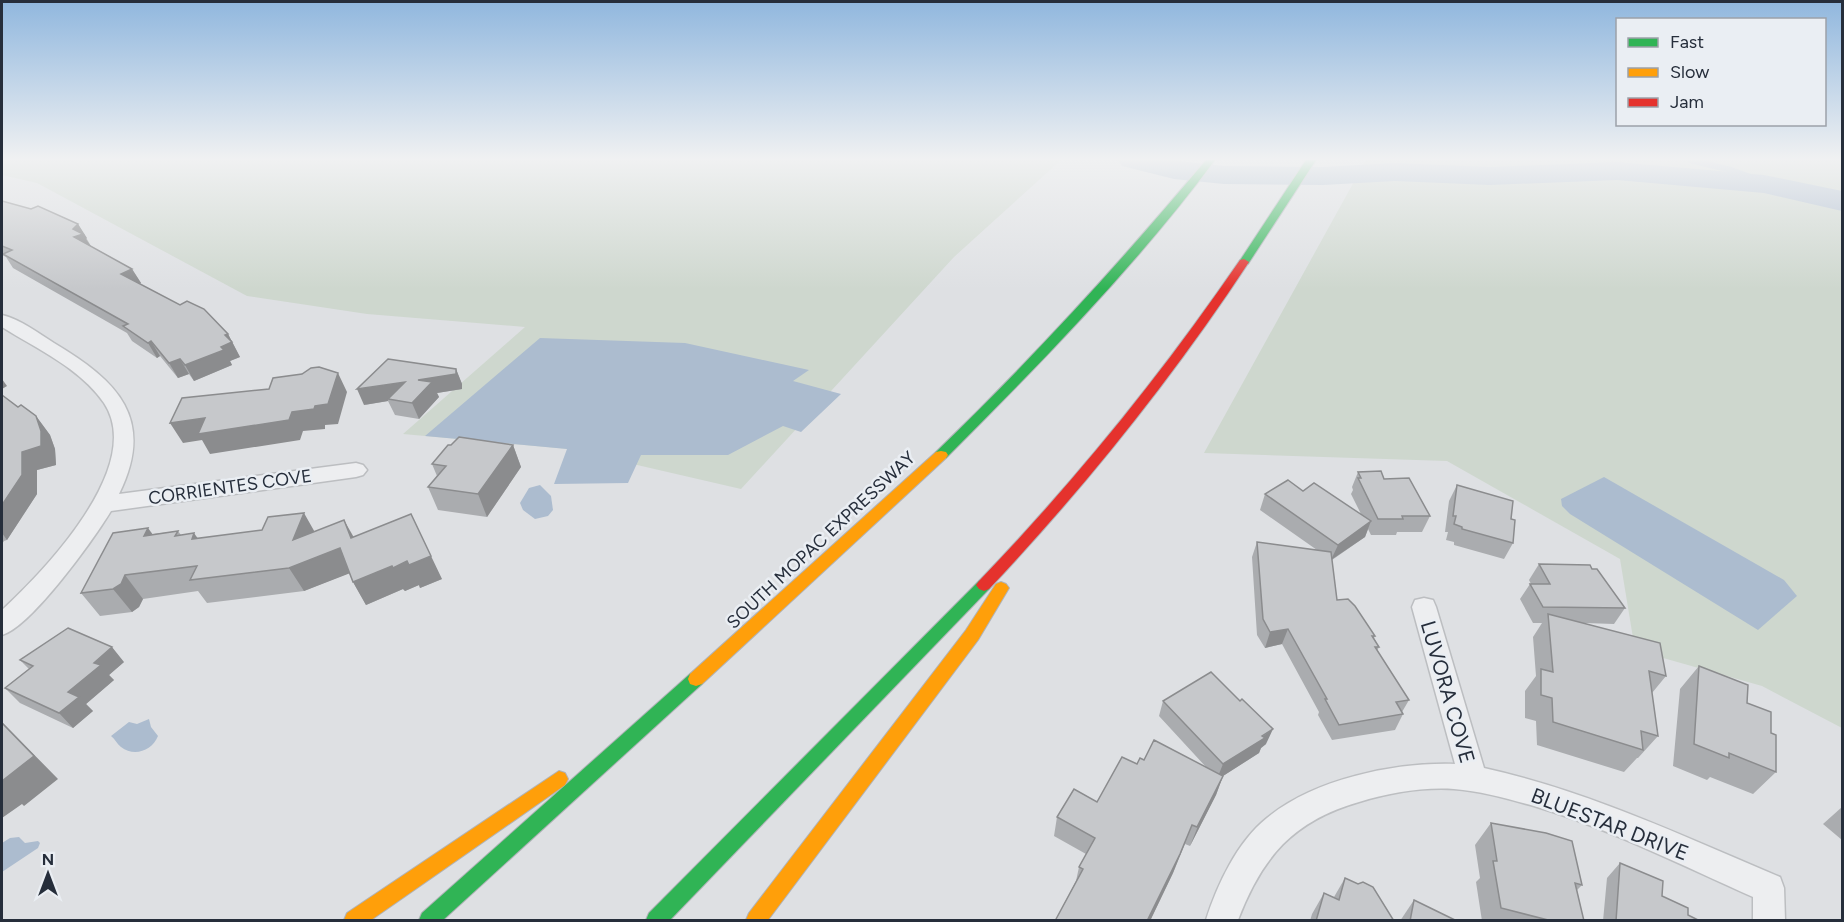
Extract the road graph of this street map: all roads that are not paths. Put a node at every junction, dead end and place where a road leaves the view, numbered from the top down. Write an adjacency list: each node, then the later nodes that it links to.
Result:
1 (1176, 203): 9 (highway, SOUTH MOPAC EXPRESSWAY)
2 (1283, 203): 6 (highway)
3 (2, 320): 5 (street)
4 (356, 470): 5 (street, CORRIENTES COVE)
5 (104, 504): 8 (street)
6 (1041, 526): 13 (highway); 14 (highway)
7 (1424, 607): 10 (street, LUVORA COVE)
8 (2, 625)
9 (669, 703): 11 (highway); 12 (highway, SOUTH MOPAC EXPRESSWAY)
10 (1473, 778): 15 (street, BLUESTAR DRIVE); 16 (street, BLUESTAR DRIVE)
11 (354, 921)
12 (429, 921)
13 (656, 921)
14 (756, 921)
15 (1222, 921)
16 (1769, 921)

